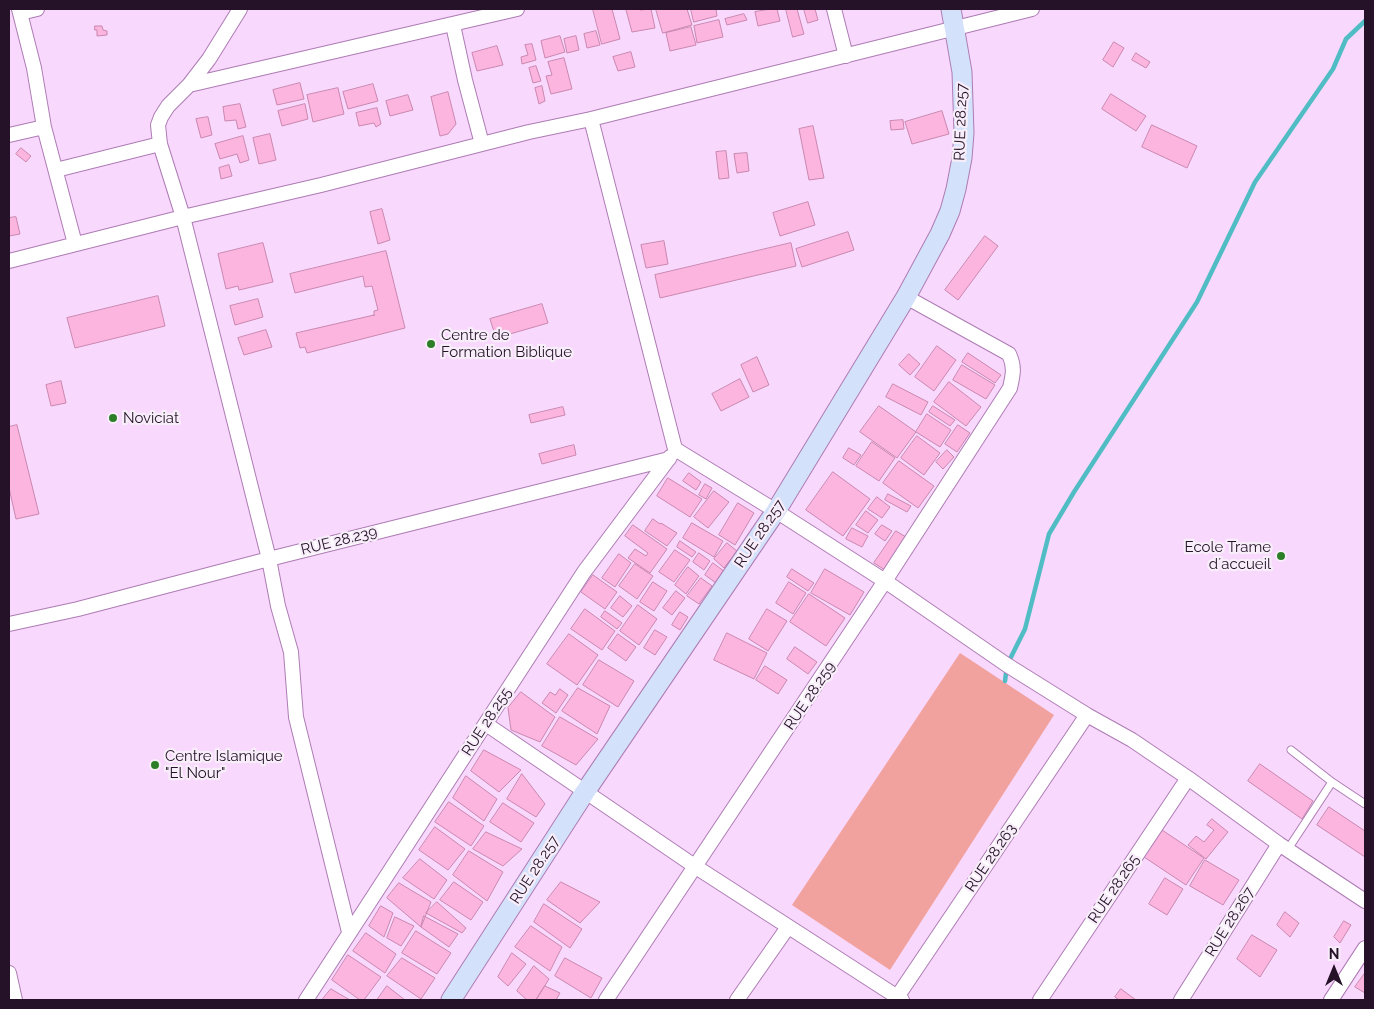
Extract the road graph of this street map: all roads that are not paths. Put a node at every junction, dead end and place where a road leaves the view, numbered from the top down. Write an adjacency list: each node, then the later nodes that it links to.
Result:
1 (37, 9): 7 (street)
2 (240, 9): 11 (street)
3 (517, 9): 8 (street)
4 (834, 9): 10 (street)
5 (951, 9): 9 (street, RUE 28.257)
6 (1032, 9): 9 (street)
7 (20, 11): 13 (street)
8 (453, 24): 11 (street); 16 (street)
9 (956, 28): 10 (street); 21 (street, RUE 28.257)
10 (846, 56): 12 (street)
11 (189, 85): 15 (street)
12 (591, 119): 16 (street); 22 (street)
13 (44, 127): 14 (street); 17 (street)
14 (9, 135)
15 (160, 144): 17 (street); 18 (street)
16 (482, 144): 18 (street)
17 (56, 170): 19 (street)
18 (183, 217): 19 (street); 24 (street)
19 (75, 244): 20 (street)
20 (9, 261)
21 (906, 297): 23 (street, RUE 28.257); 25 (street, RUE 28.259)
22 (672, 454): 23 (street); 24 (street, RUE 28.239); 28 (street, RUE 28.255)
23 (776, 511): 25 (street); 32 (street, RUE 28.257)
24 (269, 559): 26 (street, RUE 28.239); 38 (street)
25 (885, 581): 27 (street); 35 (street, RUE 28.259)
26 (9, 624)
27 (1087, 715): 30 (street); 41 (street, RUE 28.263)
28 (486, 724): 32 (street); 38 (street, RUE 28.255)
29 (1291, 750): 31 (lane)
30 (1188, 778): 34 (street); 47 (street, RUE 28.265)
31 (1332, 782): 33 (lane); 34 (lane)
32 (585, 792): 35 (street); 44 (street, RUE 28.257)
33 (1365, 804)
34 (1284, 846): 36 (street); 48 (street, RUE 28.267)
35 (696, 867): 37 (street); 45 (street, RUE 28.259)
36 (1365, 900)
37 (788, 927): 41 (street); 46 (street)
38 (349, 932): 43 (street, RUE 28.255)
39 (1365, 948): 49 (street)
40 (9, 973): 42 (street)
41 (898, 999)
42 (16, 1000)
43 (306, 1000)
44 (451, 1000)
45 (606, 1000)
46 (737, 1000)
47 (1040, 1000)
48 (1181, 1000)
49 (1331, 1000)

